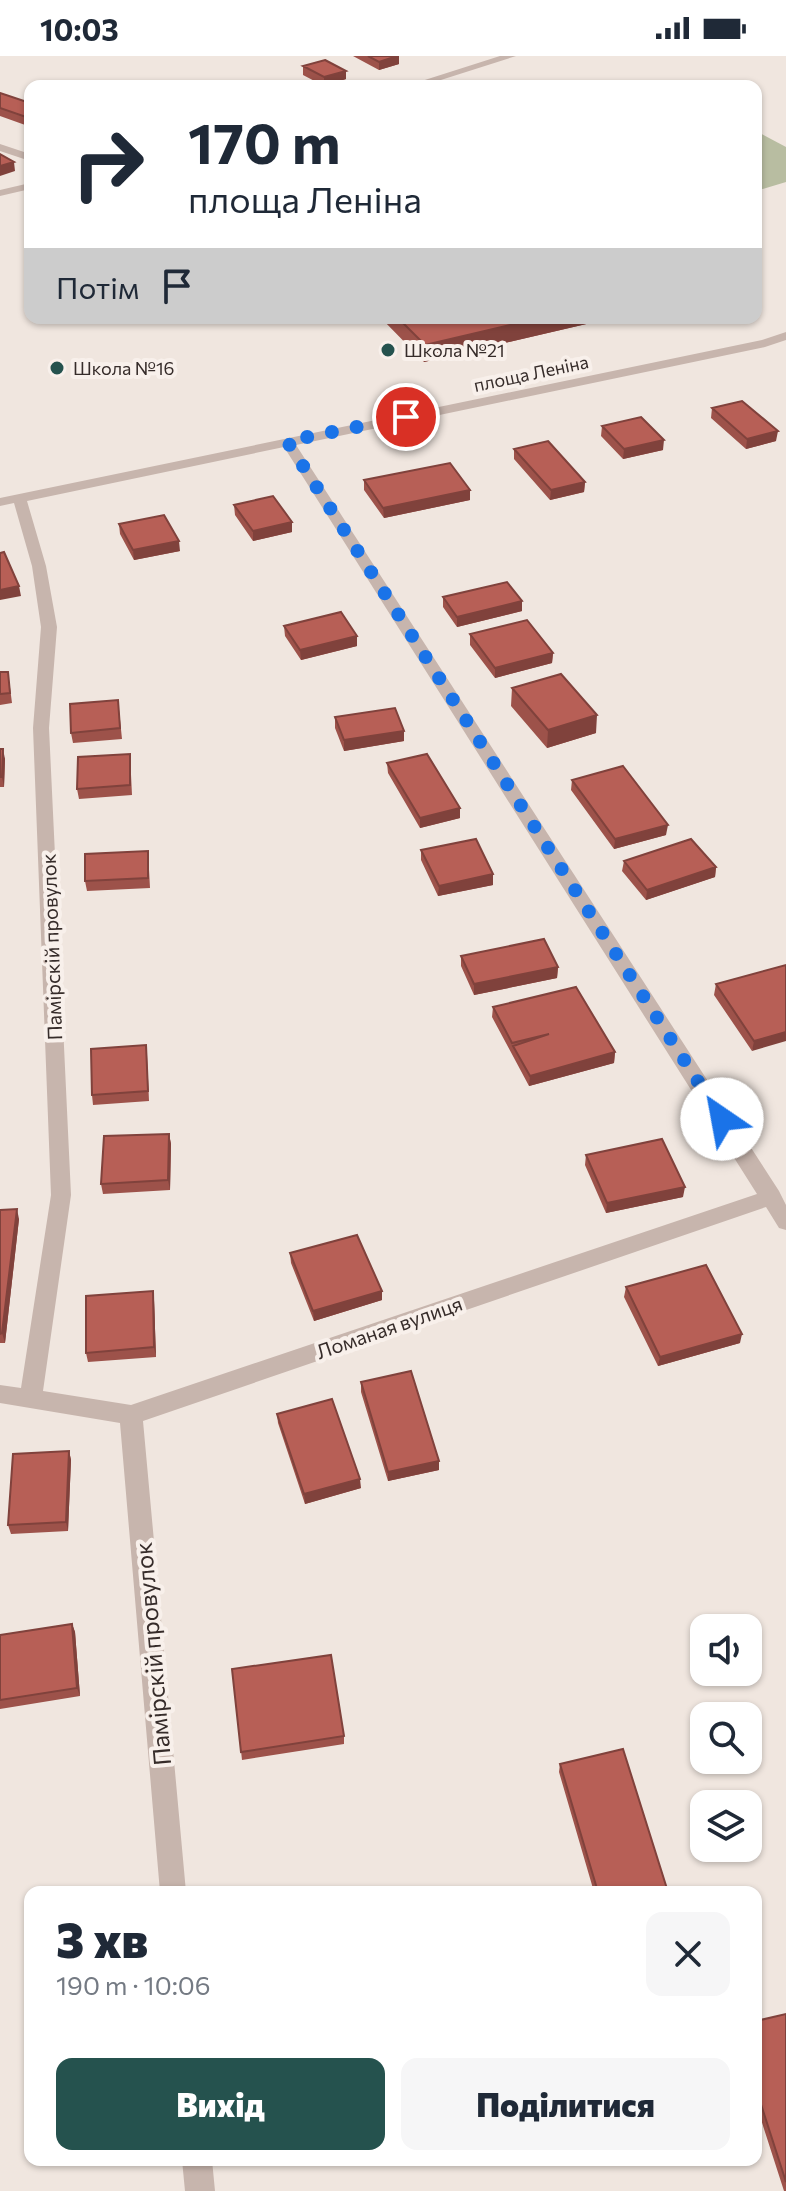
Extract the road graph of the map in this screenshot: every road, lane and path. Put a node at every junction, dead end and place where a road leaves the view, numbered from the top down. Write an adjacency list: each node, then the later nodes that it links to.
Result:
1 (511, 56): 2 (street)
2 (431, 80)
3 (0, 147): 4 (street)
4 (24, 156)
5 (24, 187): 6 (street)
6 (0, 193)
7 (786, 336): 8 (street, площа Леніна)
8 (765, 343): 9 (street); 10 (street, площа Леніна)
9 (786, 354)
10 (287, 441): 11 (street, площа Леніна); 12 (street)
11 (10, 500): 15 (street, Памірскій провулок)
12 (772, 1197): 13 (street); 16 (street, Ломаная вулиця)
13 (786, 1222)
14 (0, 1394): 15 (street, Ломаная вулиця)
15 (31, 1398): 16 (street, Ломаная вулиця)
16 (131, 1415): 17 (street, Памірскій провулок)
17 (172, 1886)
18 (198, 2166): 19 (street)
19 (200, 2191)

